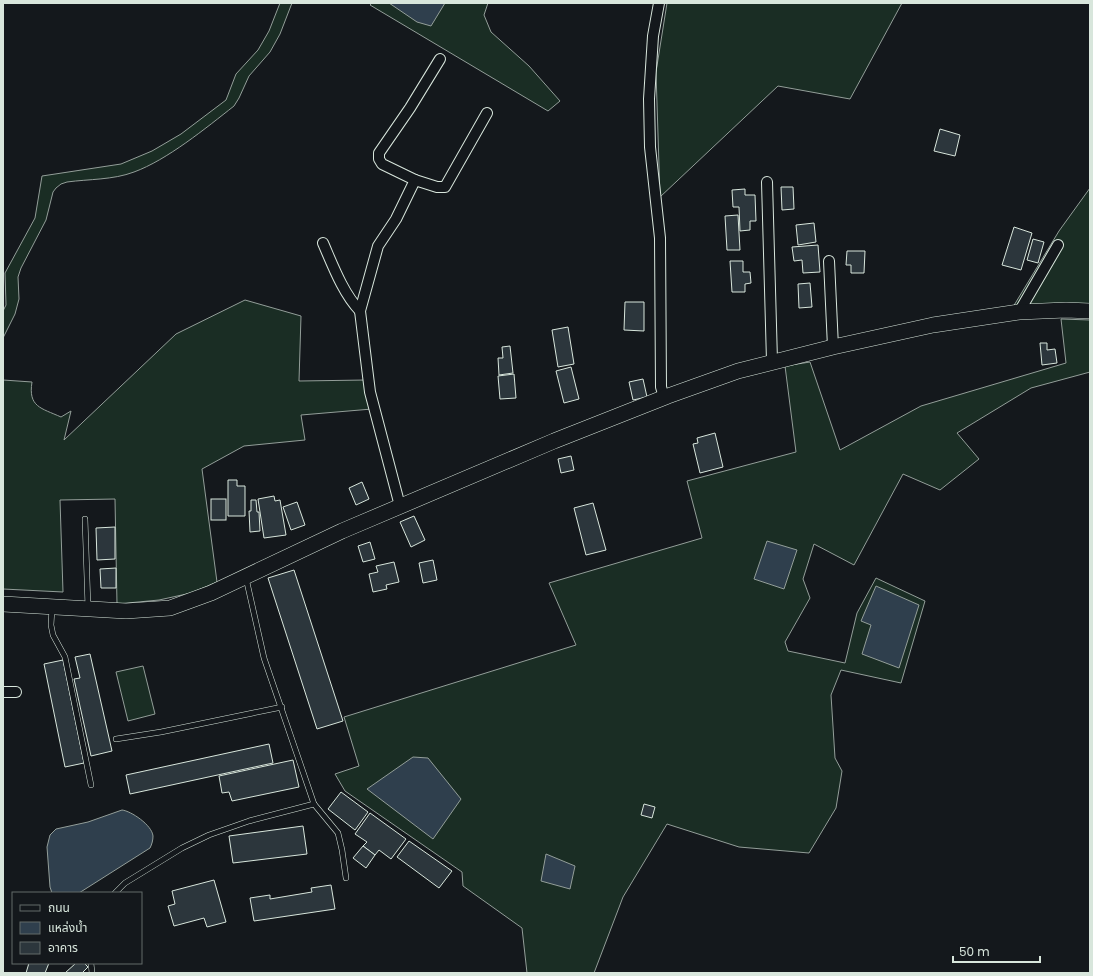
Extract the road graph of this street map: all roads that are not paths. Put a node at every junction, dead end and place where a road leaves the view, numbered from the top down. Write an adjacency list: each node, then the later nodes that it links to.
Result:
1 (659, 3): 14 (street)
2 (440, 59): 4 (street)
3 (487, 113): 4 (street)
4 (415, 180): 9 (street)
5 (767, 182): 13 (street)
6 (323, 243): 9 (street)
7 (1058, 245): 11 (street)
8 (829, 261): 12 (street)
9 (360, 311): 15 (street)
10 (1090, 311): 11 (street)
11 (1018, 312): 12 (street)
12 (833, 347): 13 (street)
13 (772, 361): 14 (street)
14 (664, 397): 15 (street)
15 (400, 506): 17 (street)
16 (85, 519): 20 (lane)
17 (246, 577): 20 (street); 23 (lane)
18 (3, 604): 19 (street)
19 (52, 607): 20 (street); 25 (lane)
20 (88, 609)
21 (3, 692): 22 (street)
22 (16, 692)
23 (282, 707): 24 (lane); 26 (lane)
24 (116, 739)
25 (92, 785)
26 (314, 804): 27 (lane); 28 (lane)
27 (346, 878)
28 (116, 892)

